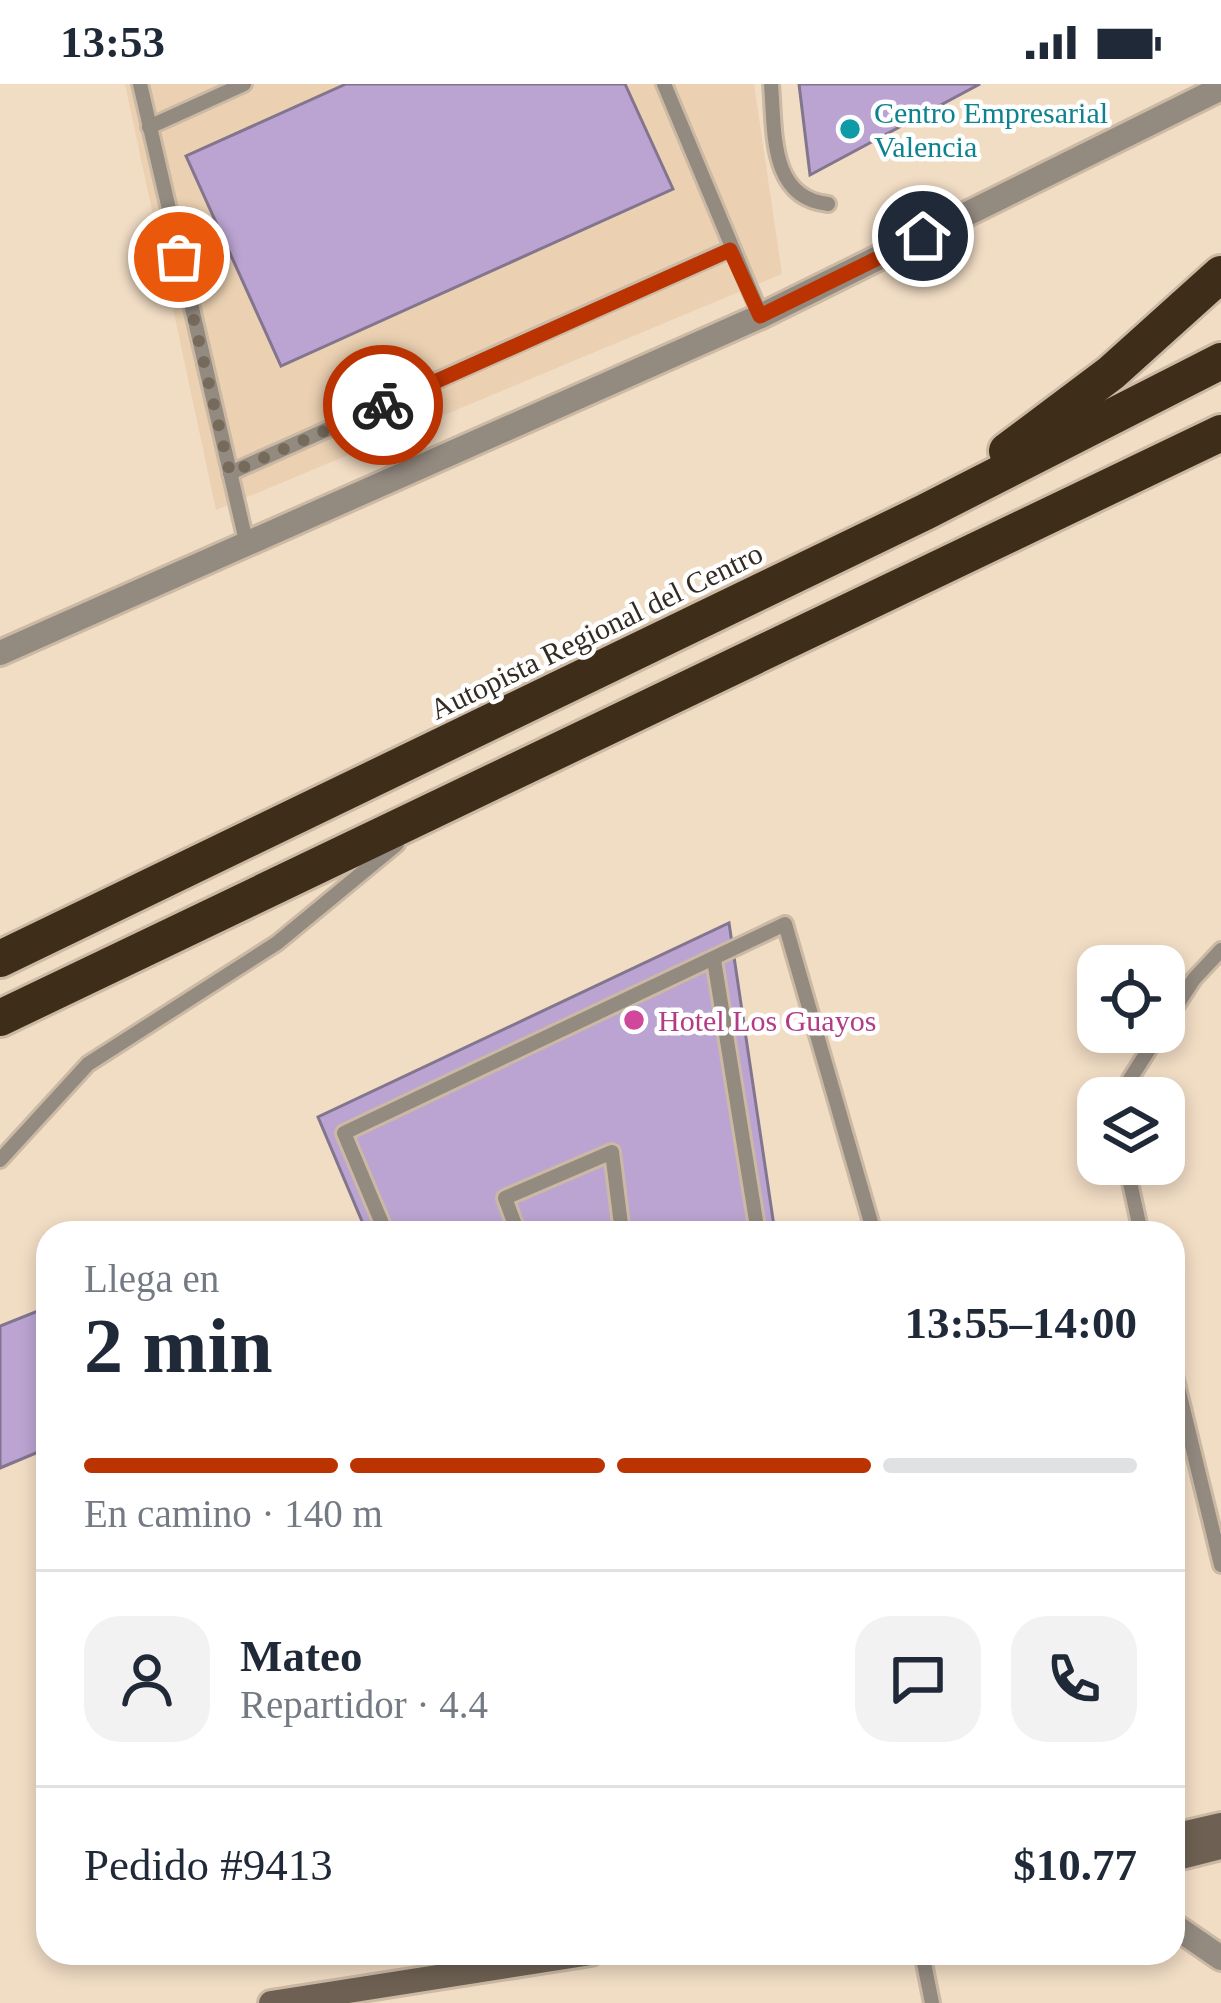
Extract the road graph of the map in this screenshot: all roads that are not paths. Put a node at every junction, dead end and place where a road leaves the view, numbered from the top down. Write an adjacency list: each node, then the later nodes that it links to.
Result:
1 (140, 84): 6 (lane)
2 (244, 84): 6 (lane)
3 (664, 84): 8 (lane)
4 (771, 84): 7 (lane)
5 (1221, 88): 10 (street)
6 (149, 127): 13 (lane)
7 (828, 204)
8 (730, 250): 10 (lane); 13 (lane)
9 (1221, 274): 14 (highway)
10 (760, 316): 15 (street)
11 (1221, 362): 14 (highway, Autopista Regional del Centro)
12 (1221, 433): 17 (highway)
13 (230, 473): 15 (lane)
14 (926, 512): 19 (highway, Autopista Regional del Centro)
15 (246, 541): 16 (street)
16 (0, 653)
17 (441, 807): 22 (highway); 23 (lane)
18 (1221, 950): 21 (lane)
19 (0, 959)
20 (714, 960): 25 (lane); 28 (lane); 29 (lane)
21 (1185, 993)
22 (0, 1018)
23 (0, 1160)
24 (1131, 1185): 30 (lane)
25 (381, 1221)
26 (514, 1221): 27 (lane)
27 (621, 1221)
28 (756, 1221)
29 (871, 1221)
30 (1138, 1221)
31 (1185, 1416): 32 (lane)
32 (1221, 1565)
33 (1221, 1825): 34 (main road)
34 (1185, 1833)
35 (1221, 1847): 36 (main road)
36 (1185, 1856)
37 (1185, 1932): 38 (street)
38 (1221, 1958)
39 (514, 1965): 41 (main road)
40 (924, 1965): 42 (lane)
41 (271, 2003)
42 (932, 2003)

